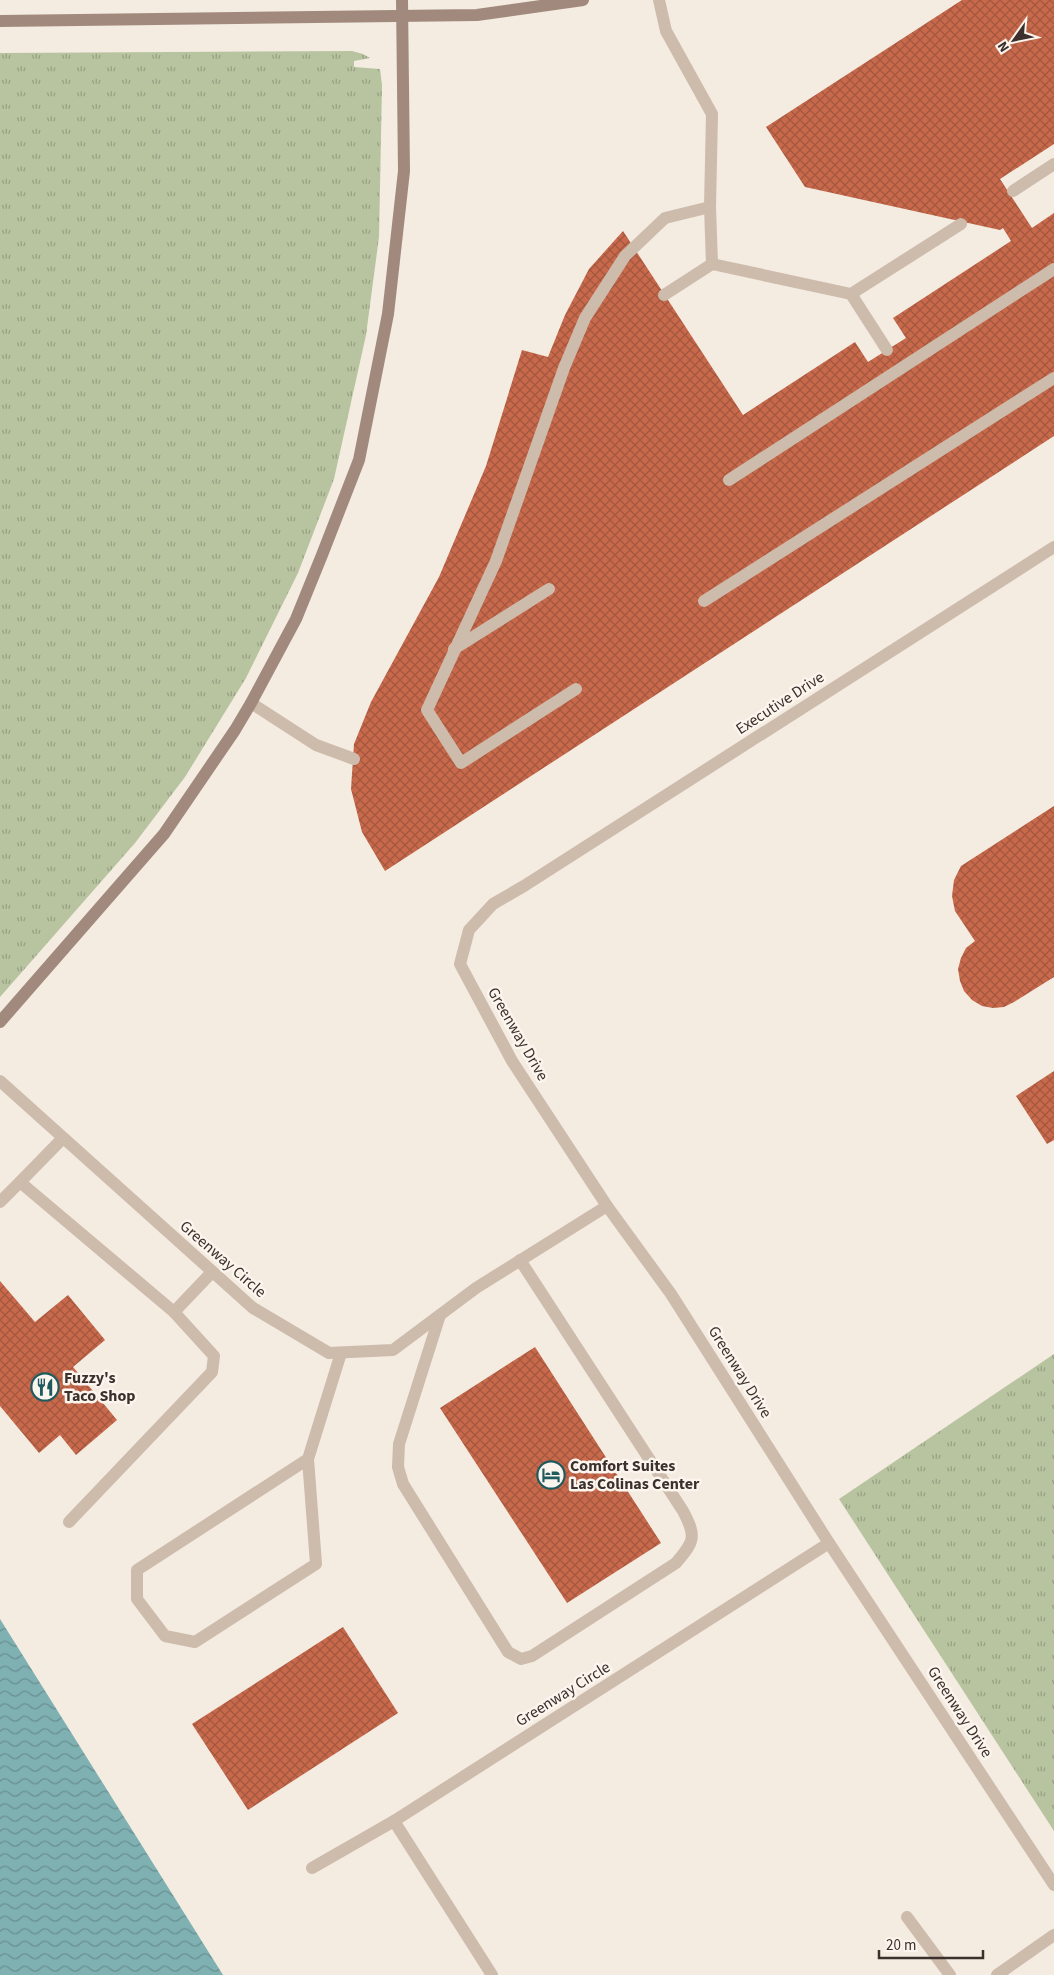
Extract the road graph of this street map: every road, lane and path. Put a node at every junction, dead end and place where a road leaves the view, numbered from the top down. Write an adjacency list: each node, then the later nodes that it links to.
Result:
1 (402, 0): 4 (main road)
2 (582, 0): 4 (main road)
3 (659, 0): 8 (street)
4 (403, 17): 5 (main road); 22 (main road)
5 (0, 21)
6 (1054, 164): 7 (street)
7 (1012, 191)
8 (710, 207): 10 (street); 20 (street)
9 (961, 224): 13 (street)
10 (712, 264): 12 (street); 13 (street)
11 (1054, 269): 16 (street)
12 (664, 294)
13 (851, 294): 14 (street)
14 (887, 350)
15 (1054, 378): 19 (street)
16 (729, 480)
17 (1054, 547): 24 (street, Executive Drive)
18 (549, 589): 20 (street)
19 (704, 601)
20 (454, 650): 21 (street)
21 (576, 689)
22 (251, 703): 23 (street); 25 (main road)
23 (354, 759)
24 (524, 886): 30 (street, Greenway Drive)
25 (0, 1022)
26 (0, 1082): 27 (street, Greenway Circle)
27 (64, 1138): 28 (street); 32 (street, Greenway Circle)
28 (20, 1182): 29 (street); 33 (street)
29 (0, 1202)
30 (607, 1206): 31 (street, Greenway Circle); 38 (street, Greenway Drive)
31 (520, 1260): 34 (street, Greenway Circle); 34 (street)
32 (212, 1272): 33 (street); 35 (street, Greenway Circle)
33 (174, 1312): 37 (street)
34 (440, 1316): 35 (street, Greenway Circle)
35 (341, 1353): 36 (street)
36 (308, 1460): 36 (street)
37 (69, 1522)
38 (829, 1543): 39 (street, Greenway Circle); 41 (street, Greenway Drive)
39 (394, 1821): 40 (street, Greenway Circle); 44 (street)
40 (312, 1868)
41 (1054, 1885)
42 (907, 1917): 45 (street)
43 (1054, 1935): 46 (street)
44 (492, 1975)
45 (950, 1975)
46 (997, 1975)

